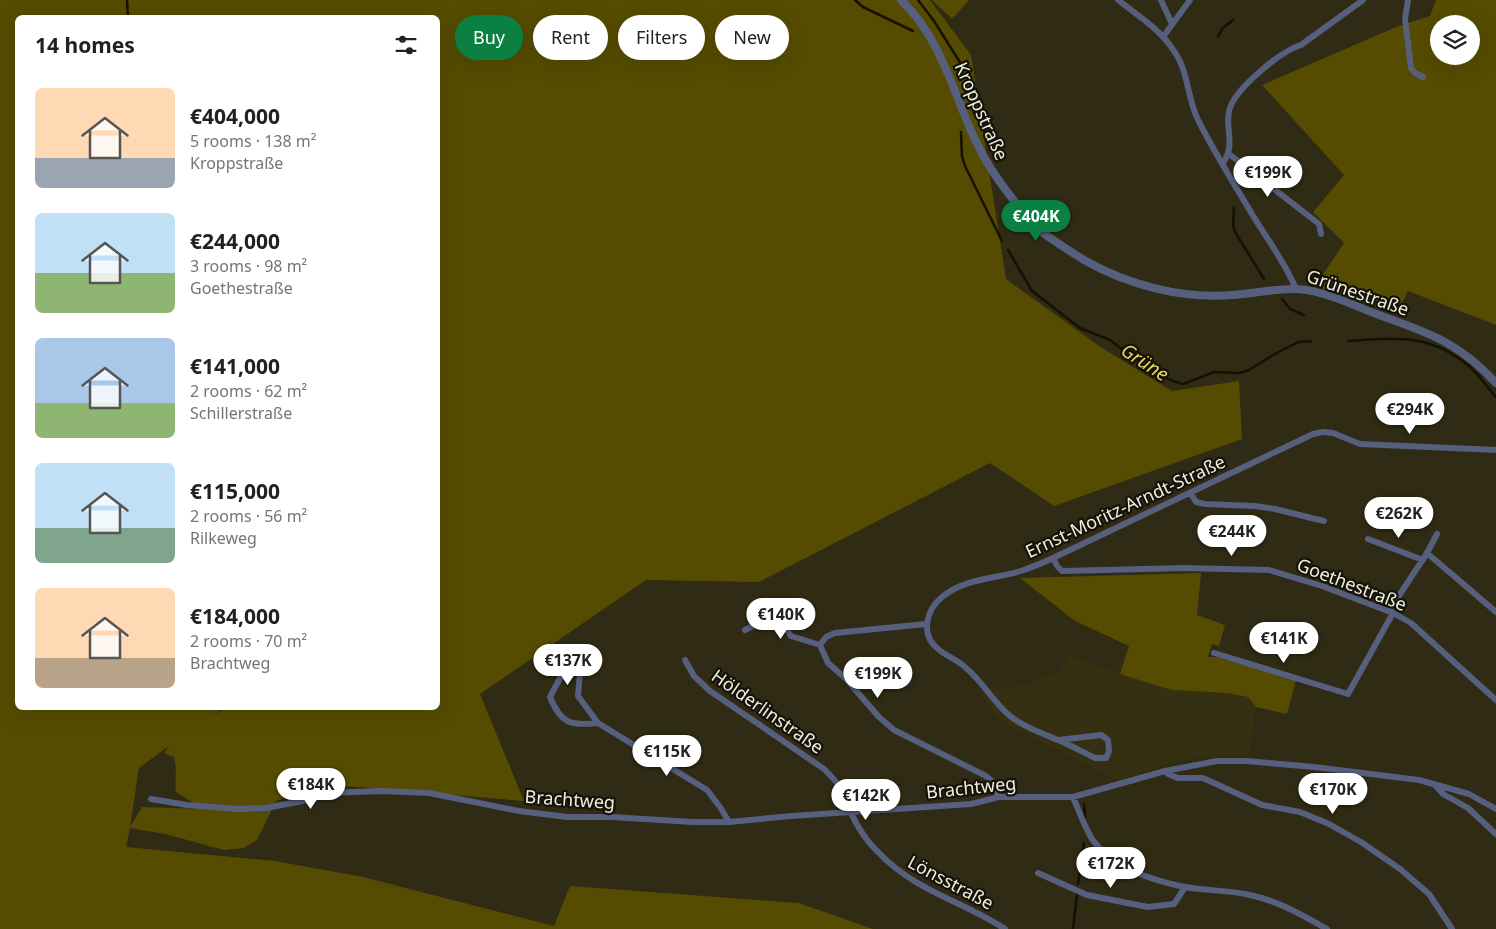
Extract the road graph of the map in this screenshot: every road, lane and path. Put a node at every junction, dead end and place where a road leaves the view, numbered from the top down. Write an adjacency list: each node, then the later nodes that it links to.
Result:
1 (902, 0): 13 (street, Kroppstraße)
2 (1118, 0): 8 (street, Grünestraße)
3 (1161, 0): 7 (street)
4 (1190, 0): 7 (street)
5 (1363, 0): 10 (street)
6 (1408, 0): 9 (street)
7 (1172, 24): 8 (street)
8 (1163, 37): 11 (street, Grünestraße)
9 (1423, 77)
10 (1229, 154): 11 (street); 12 (street)
11 (1223, 163): 13 (street, Grünestraße)
12 (1321, 234)
13 (1296, 289): 14 (street, Grünestraße)
14 (1496, 383)
15 (1496, 450): 16 (street, Ernst-Moritz-Arndt-Straße)
16 (1191, 494): 17 (street); 21 (street, Ernst-Moritz-Arndt-Straße)
17 (1324, 521)
18 (1437, 534): 20 (street)
19 (1368, 539): 22 (street)
20 (1427, 553): 22 (street); 24 (street)
21 (1053, 558): 23 (street, Goethestraße); 25 (street, Ernst-Moritz-Arndt-Straße)
22 (1423, 560): 23 (street)
23 (1391, 612): 28 (street); 30 (street, Goethestraße)
24 (1496, 612)
25 (926, 624): 27 (street); 32 (street)
26 (744, 630): 27 (street)
27 (820, 645): 35 (street)
28 (1214, 653)
29 (685, 660): 39 (street, Hölderlinstraße)
30 (1496, 700)
31 (598, 723): 31 (street); 40 (street)
32 (1059, 740): 32 (street)
33 (1165, 771): 34 (street, Brachtweg); 36 (street, Brachtweg); 46 (street)
34 (1435, 785): 38 (street, Brachtweg); 41 (street, Brachtweg)
35 (998, 797): 36 (street, Brachtweg); 39 (street, Brachtweg)
36 (1073, 797): 43 (street)
37 (151, 799): 40 (street, Brachtweg)
38 (1496, 809)
39 (850, 812): 40 (street, Brachtweg); 44 (street, Lönsstraße)
40 (730, 822)
41 (1496, 834)
42 (1038, 873): 43 (street)
43 (1185, 887): 45 (street)
44 (1005, 929)
45 (1327, 929)
46 (1452, 929)

